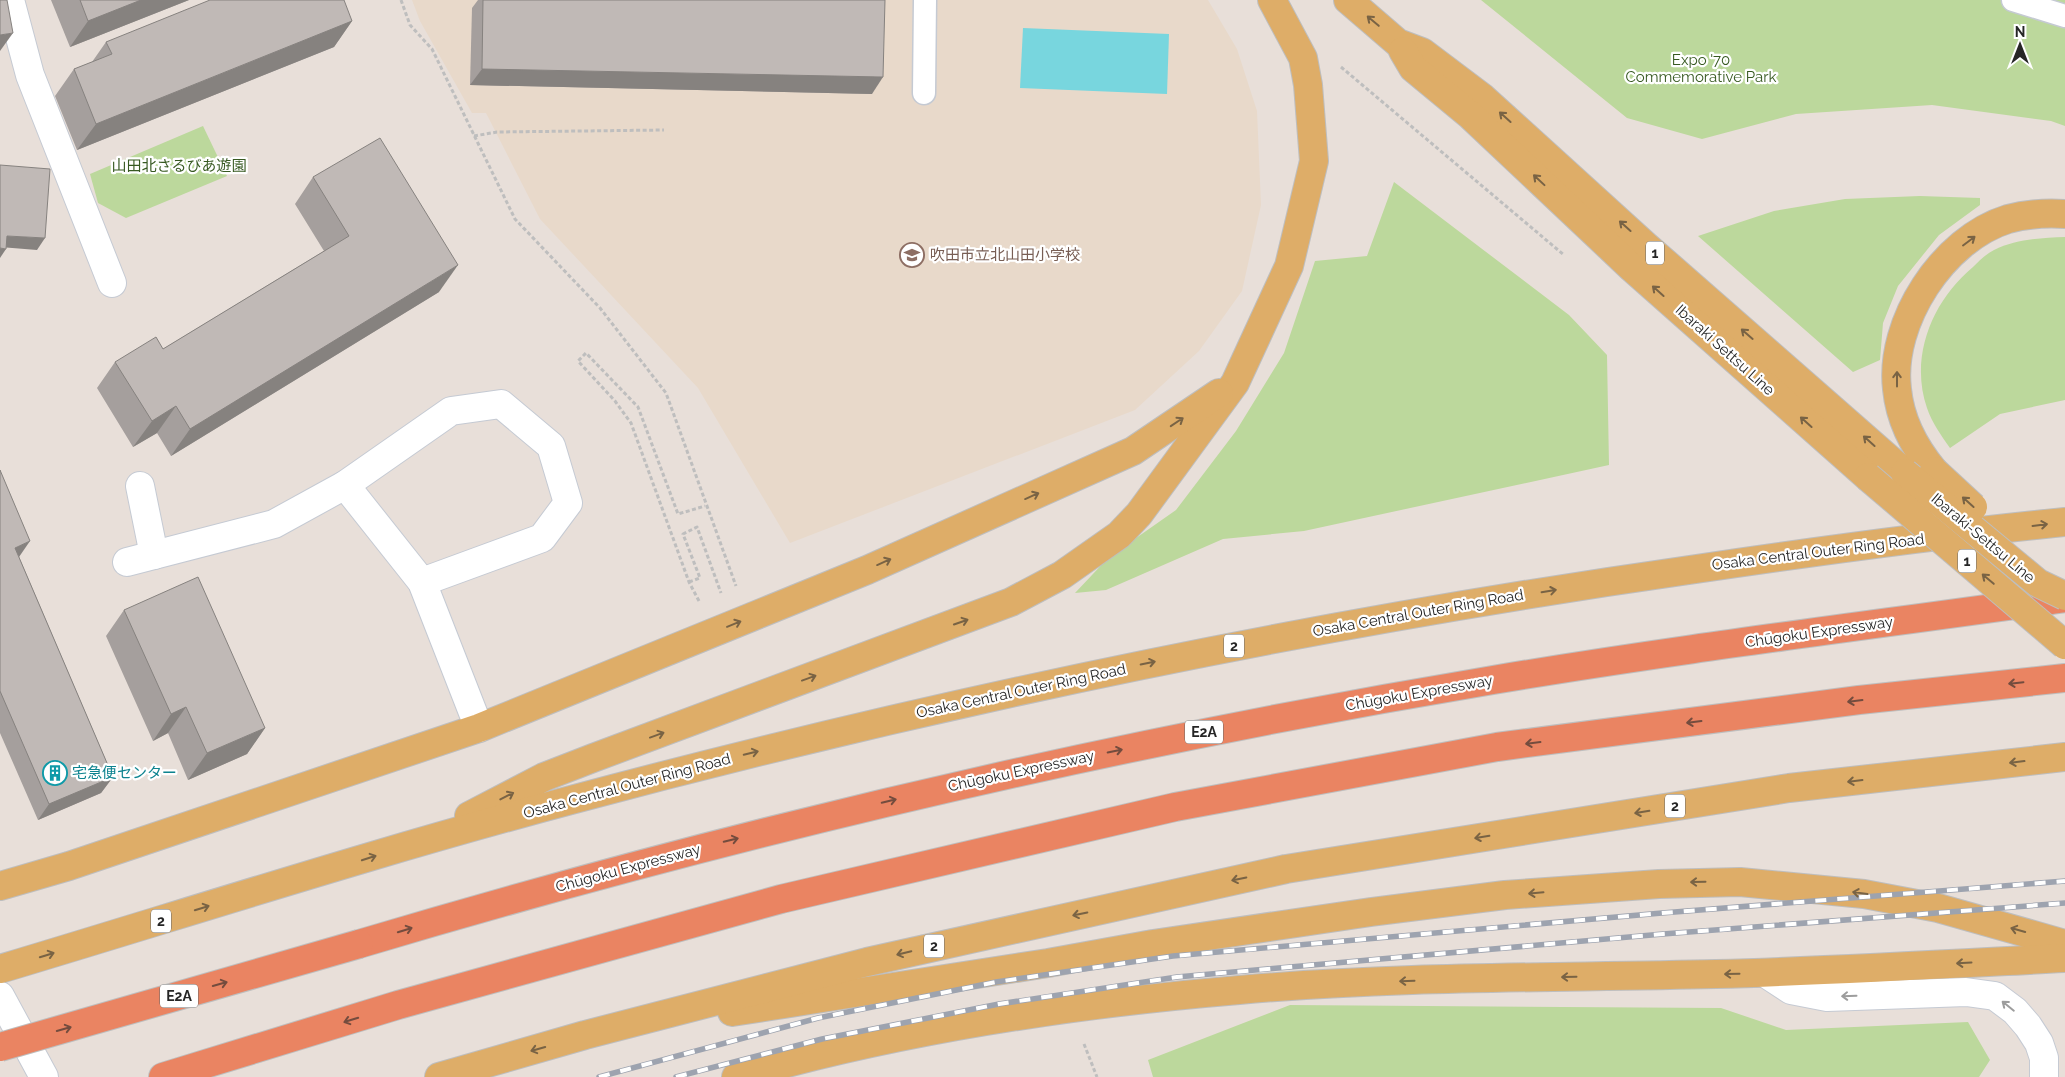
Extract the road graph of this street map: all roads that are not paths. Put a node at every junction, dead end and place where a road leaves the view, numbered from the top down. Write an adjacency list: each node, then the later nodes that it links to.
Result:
1 (10, 0): 10 (street)
2 (925, 0): 8 (lane)
3 (1272, 0): 11 (main road)
4 (1348, 0): 7 (main road, Ibaraki Settsu Line / 1, one-way to 4)
5 (2013, 0): 6 (lane)
6 (2065, 16)
7 (1398, 43): 12 (main road, Ibaraki Settsu Line / 1, one-way to 7); 20 (main road, Ibaraki Settsu Line / 1, one-way to 7, bridge)
8 (924, 93)
9 (2065, 214): 19 (main road, one-way to 9, bridge)
10 (112, 284)
11 (1235, 383): 22 (main road, one-way to 11); 24 (main road, one-way to 11)
12 (1905, 473): 19 (main road, Ibaraki-Settsu Line / 1, bridge)
13 (345, 485): 16 (street); 18 (street); 18 (street)
14 (140, 486): 16 (street)
15 (2065, 522): 24 (main road, Osaka Central Outer Ring Road / 2, one-way to 15)
16 (154, 555): 17 (street)
17 (128, 562)
18 (422, 582): 22 (street)
19 (2065, 597): 32 (highway, Chūgoku Expressway / E2A, one-way to 19, bridge)
20 (2065, 645)
21 (2065, 678): 34 (highway, one-way to 34)
22 (479, 728): 25 (main road)
23 (2065, 756): 31 (main road, 2, one-way to 31)
24 (416, 842): 28 (main road, Osaka Central Outer Ring Road / 2, one-way to 24)
25 (0, 886)
26 (2065, 944): 31 (main road, one-way to 31)
27 (2065, 958): 29 (main road, one-way to 29)
28 (0, 969)
29 (1765, 973): 36 (main road, one-way to 36); 37 (street, one-way to 29)
30 (0, 996): 33 (street)
31 (585, 1036): 35 (main road, 2, one-way to 35)
32 (0, 1047)
33 (44, 1077)
34 (163, 1077)
35 (439, 1077)
36 (736, 1077)
37 (2044, 1077)

